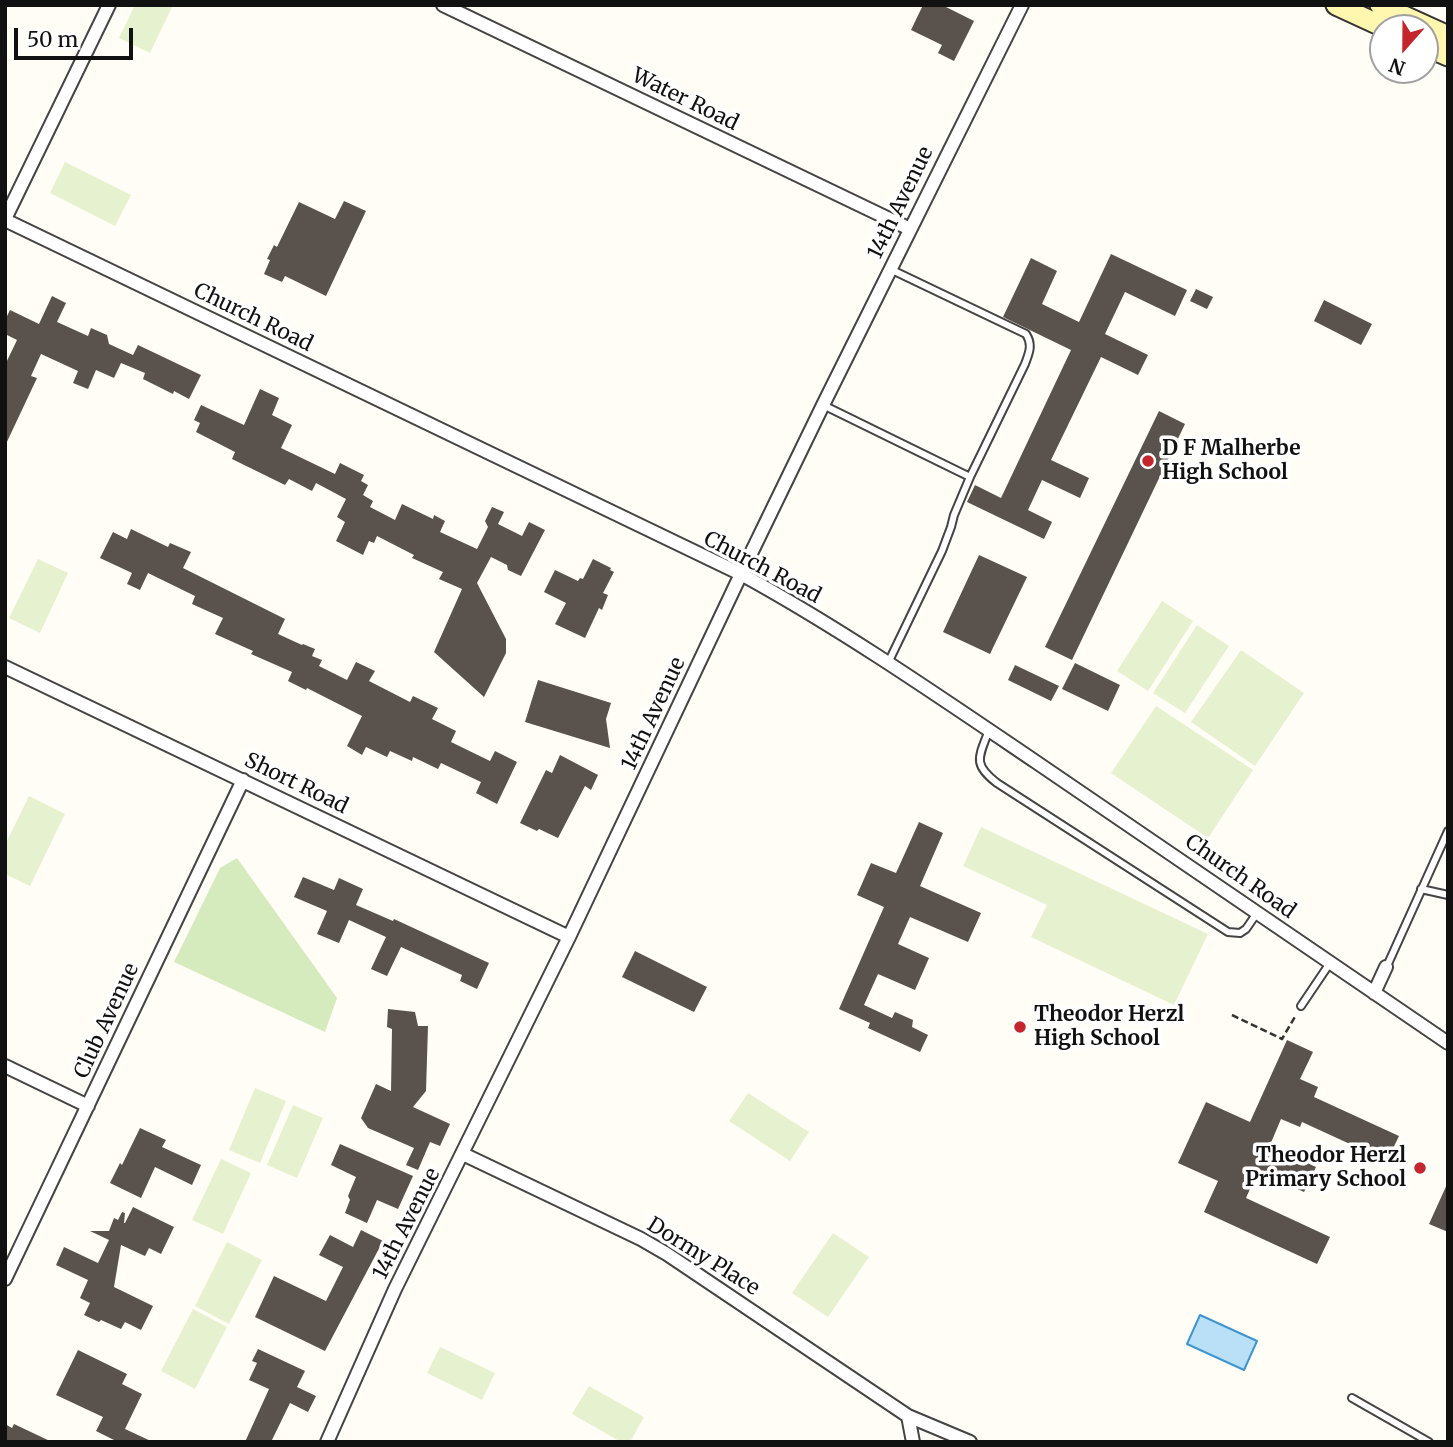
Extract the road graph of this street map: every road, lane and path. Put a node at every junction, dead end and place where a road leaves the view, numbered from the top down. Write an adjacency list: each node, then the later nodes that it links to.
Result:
1 (109, 5): 8 (street)
2 (443, 5): 9 (street, Water Road)
3 (1022, 5): 9 (street, 14th Avenue)
4 (1336, 5): 6 (main road)
5 (1380, 5): 7 (main road)
6 (1369, 20)
7 (1448, 36)
8 (5, 220): 13 (street, Church Road)
9 (910, 229): 10 (street, 14th Avenue)
10 (890, 269): 11 (street, 14th Avenue); 12 (lane)
11 (823, 405): 12 (lane); 13 (street, 14th Avenue)
12 (970, 477): 14 (lane)
13 (741, 574): 14 (street, Church Road); 22 (street, 14th Avenue)
14 (888, 663): 16 (street, Church Road)
15 (5, 667): 17 (street, Short Road)
16 (989, 730): 21 (street, Church Road); 21 (lane)
17 (243, 780): 22 (street, Short Road); 30 (street, Club Avenue)
18 (1448, 831): 19 (lane)
19 (1421, 889): 20 (lane); 24 (lane)
20 (1448, 895)
21 (1257, 912): 23 (street, Church Road)
22 (569, 937): 31 (street, 14th Avenue)
23 (1331, 963): 25 (street, Church Road); 26 (lane)
24 (1386, 967): 25 (street)
25 (1374, 993): 28 (street, Church Road)
26 (1301, 1006): 27 (path)
27 (1232, 1015)
28 (1448, 1043)
29 (5, 1066): 30 (street)
30 (88, 1107): 32 (street, Club Avenue)
31 (463, 1154): 34 (street, Dormy Place); 35 (street, 14th Avenue)
32 (5, 1279)
33 (1352, 1398): 38 (lane)
34 (908, 1416): 36 (street); 37 (street, Dormy Place)
35 (327, 1442)
36 (913, 1442)
37 (970, 1442)
38 (1429, 1442)

